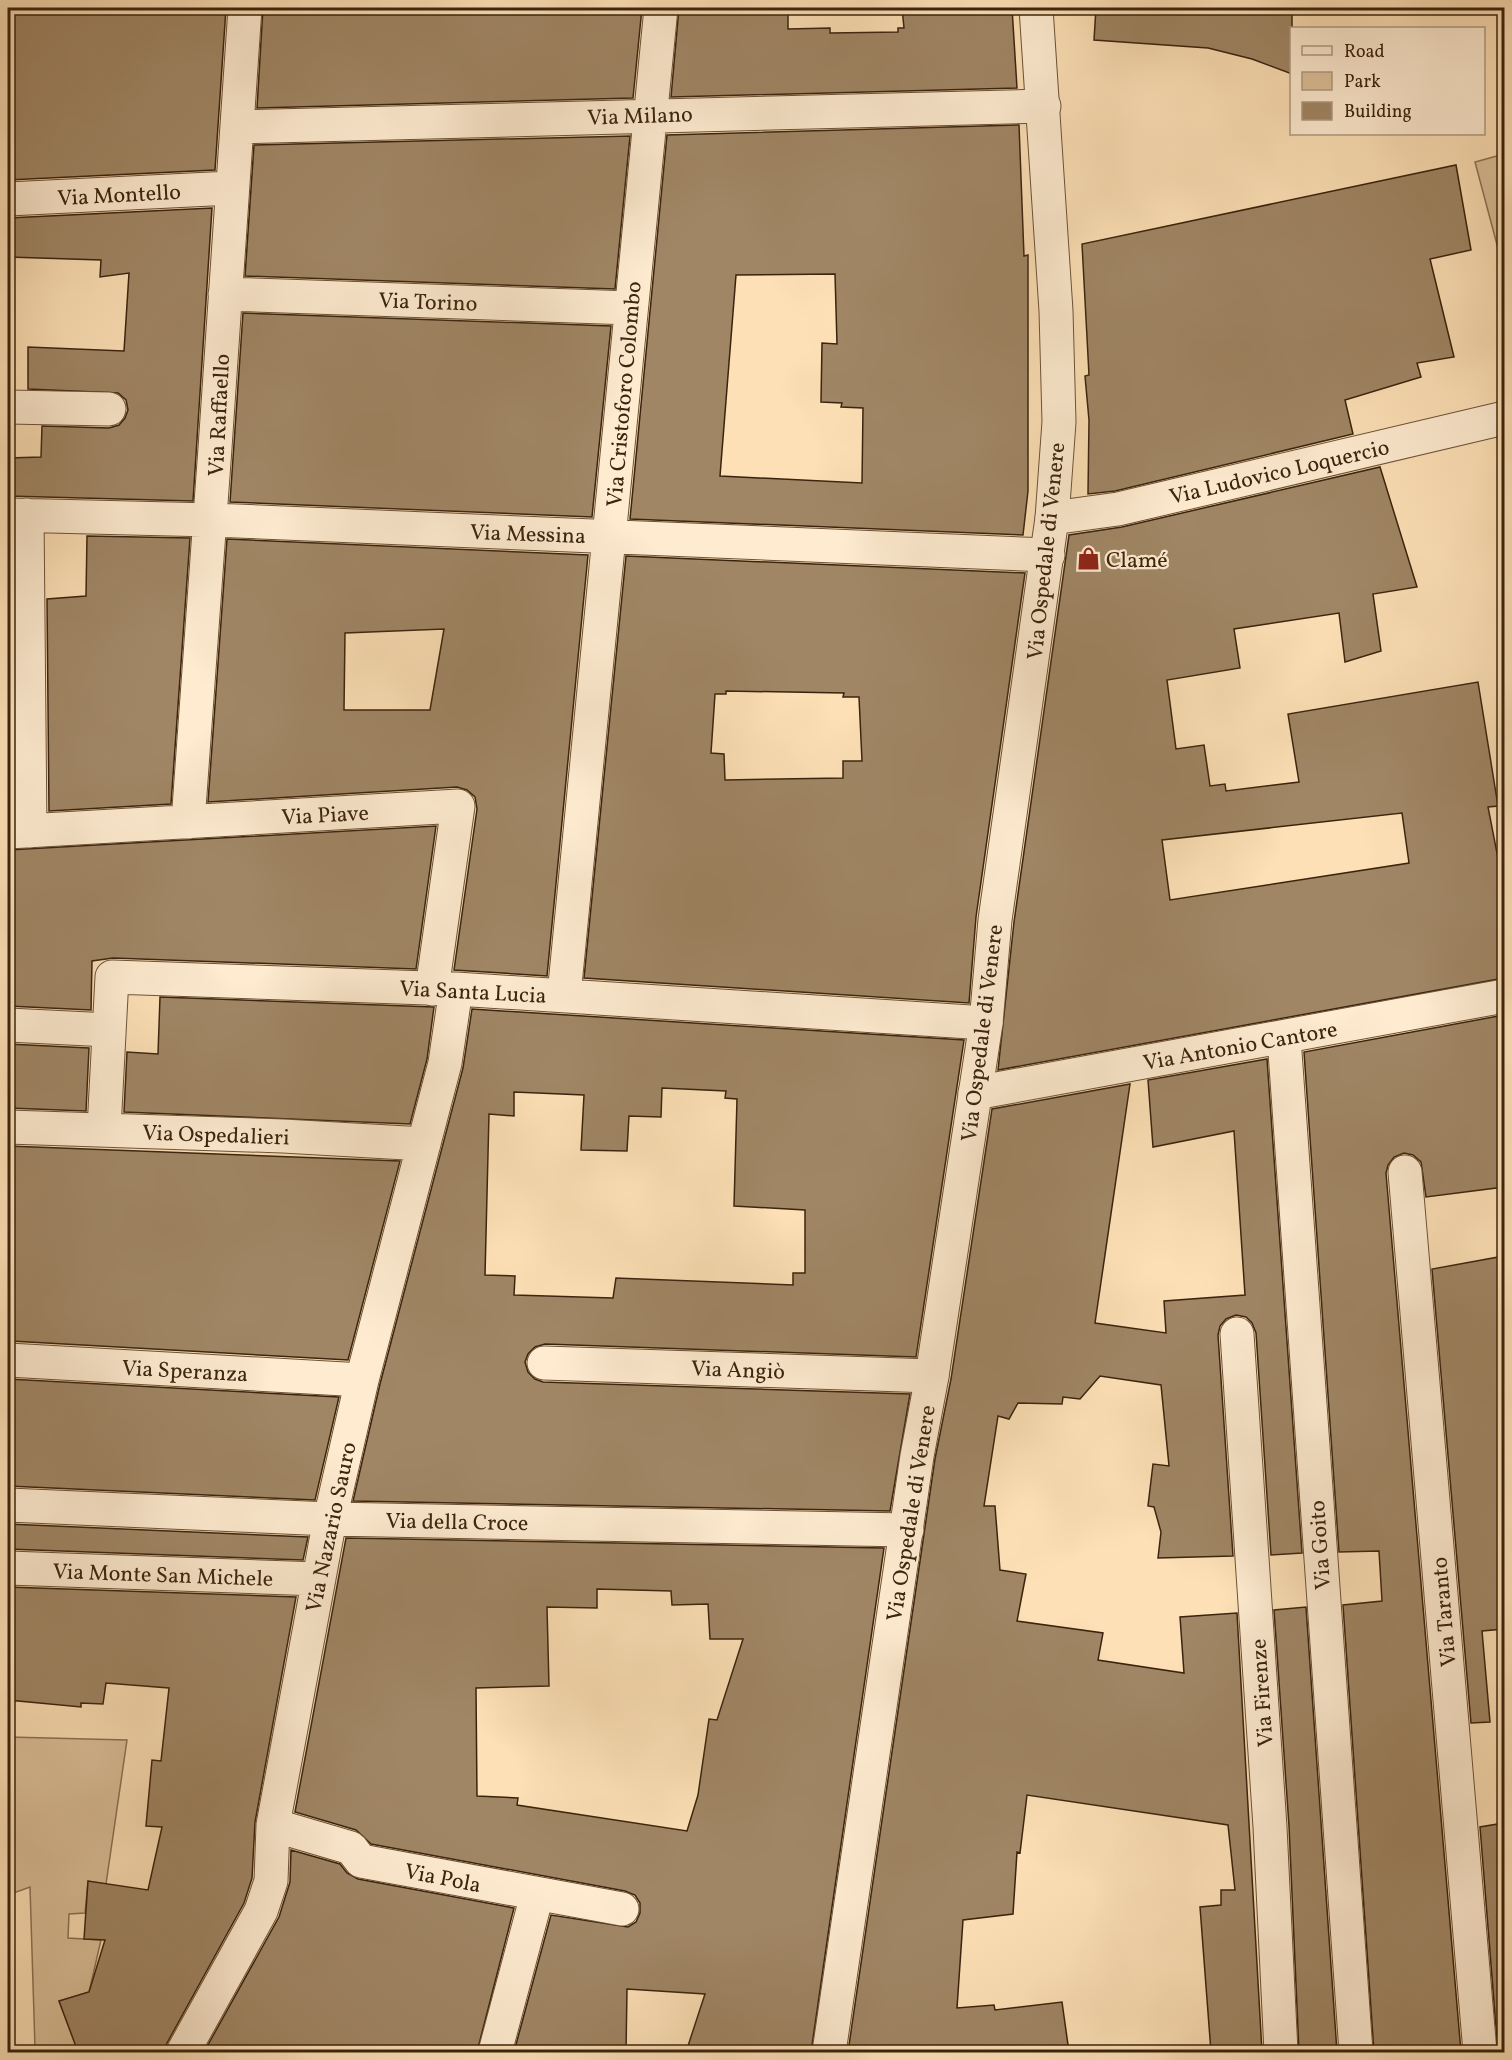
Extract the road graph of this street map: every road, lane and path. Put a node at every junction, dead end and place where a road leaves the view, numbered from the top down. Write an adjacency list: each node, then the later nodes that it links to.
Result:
1 (245, 8): 6 (street, Via Raffaello)
2 (661, 8): 5 (street, Via Cristoforo Colombo)
3 (1036, 8): 4 (street, Via Ospedale di Venere)
4 (1044, 106): 5 (street, Via Milano); 15 (street, Via Ospedale di Venere)
5 (650, 114): 6 (street, Via Milano); 10 (street, Via Cristoforo Colombo)
6 (237, 127): 7 (street, Via Raffaello)
7 (231, 188): 8 (street, Via Montello); 9 (street, Via Raffaello)
8 (8, 199)
9 (225, 294): 10 (street, Via Torino); 16 (street, Via Raffaello)
10 (631, 308): 17 (street, Via Cristoforo Colombo)
11 (8, 406): 12 (street)
12 (109, 409)
13 (1504, 418): 15 (street, Via Ludovico Loquercio)
14 (17, 515): 16 (street, Via Messina); 20 (street)
15 (1052, 518): 18 (street, Via Ospedale di Venere)
16 (212, 520): 17 (street, Via Messina); 19 (street, Via Raffaello)
17 (610, 536): 18 (street, Via Messina); 22 (street, Via Cristoforo Colombo)
18 (1048, 555): 24 (street, Via Ospedale di Venere)
19 (188, 822): 20 (street, Via Piave); 21 (street, Via Piave)
20 (19, 832)
21 (444, 989): 22 (street, Via Santa Lucia); 26 (street, Via Santa Lucia); 31 (street, Via Nazario Sauro)
22 (564, 995): 24 (street, Via Santa Lucia)
23 (1504, 996): 27 (street, Via Antonio Cantore)
24 (986, 1023): 28 (street, Via Ospedale di Venere)
25 (8, 1025): 26 (street)
26 (109, 1030): 30 (street, Via Santa Lucia)
27 (1284, 1038): 28 (street, Via Antonio Cantore); 50 (street, Via Goito)
28 (975, 1093): 36 (street, Via Ospedale di Venere)
29 (8, 1127): 30 (street, Via Ospedalieri)
30 (104, 1129): 31 (street, Via Ospedalieri)
31 (424, 1144): 37 (street, Via Nazario Sauro)
32 (1405, 1172): 51 (street, Via Taranto)
33 (1237, 1334): 49 (street, Via Firenze)
34 (8, 1360): 37 (street, Via Speranza)
35 (544, 1363): 36 (street, Via Angiò)
36 (932, 1376): 40 (street, Via Ospedale di Venere)
37 (362, 1380): 39 (street, Via Nazario Sauro)
38 (8, 1505): 39 (street, Via della Croce)
39 (330, 1519): 40 (street, Via della Croce); 42 (street, Via Nazario Sauro)
40 (907, 1530): 48 (street, Via Ospedale di Venere)
41 (8, 1568): 42 (street, Via Monte San Michele)
42 (319, 1579): 43 (street, Via Nazario Sauro)
43 (273, 1825): 44 (street, Via Pola); 46 (street, Via Nazario Sauro)
44 (537, 1895): 45 (street, Via Pola); 47 (street)
45 (622, 1909)
46 (183, 2052)
47 (495, 2052)
48 (829, 2052)
49 (1281, 2052)
50 (1356, 2052)
51 (1480, 2052)

